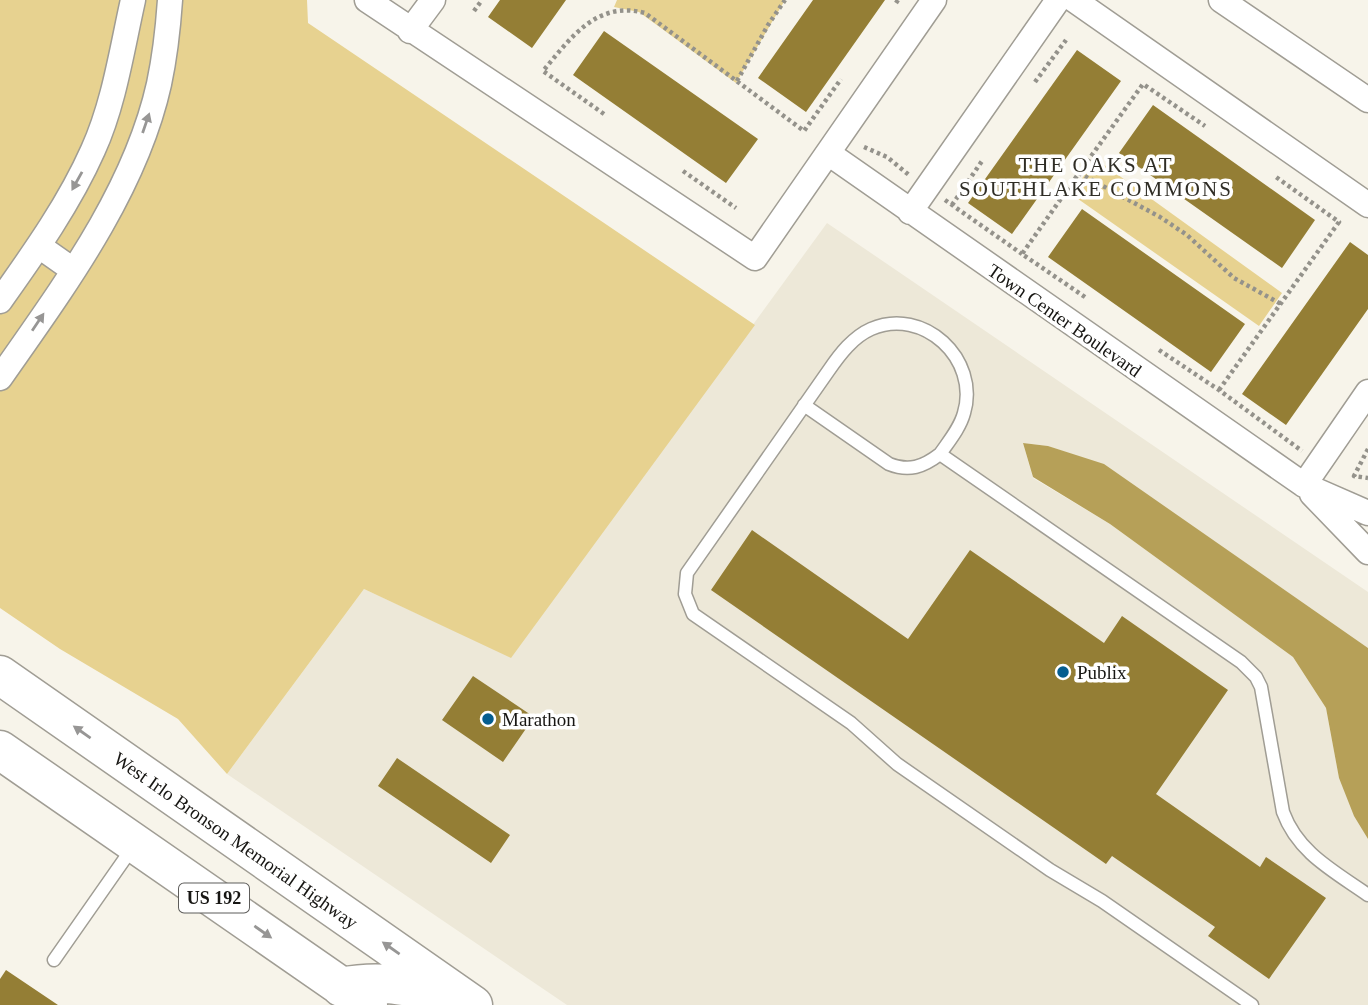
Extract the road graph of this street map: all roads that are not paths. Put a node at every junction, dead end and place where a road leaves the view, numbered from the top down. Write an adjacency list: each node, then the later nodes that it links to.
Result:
1 (133, 0): 14 (street, one-way to 14)
2 (170, 0): 15 (street, one-way to 2)
3 (366, 0): 9 (street)
4 (433, 0): 9 (street)
5 (933, 0): 11 (street)
6 (1058, 0): 13 (street)
7 (1074, 0): 12 (street)
8 (1221, 0): 10 (street)
9 (410, 31): 11 (street)
10 (1368, 100)
11 (828, 153): 13 (street, Town Center Boulevard)
12 (1368, 205)
13 (910, 212): 21 (street, Town Center Boulevard)
14 (39, 246): 15 (street); 16 (street)
15 (73, 270): 17 (street, one-way to 15)
16 (0, 301)
17 (0, 378)
18 (1368, 392): 21 (street)
19 (804, 405): 20 (lane); 20 (lane); 31 (lane)
20 (940, 454): 27 (lane)
21 (1304, 485): 22 (street, Town Center Boulevard); 23 (street, Town Center Boulevard)
22 (1368, 513)
23 (1368, 552)
24 (0, 675): 30 (highway, West Irlo Bronson Memorial Highway / US 192, one-way to 24)
25 (0, 750): 26 (highway, US 192)
26 (135, 843): 28 (lane); 29 (highway, US 192, one-way to 29)
27 (1368, 895)
28 (54, 960)
29 (346, 999): 30 (highway)
30 (470, 1003)
31 (1252, 1005)

